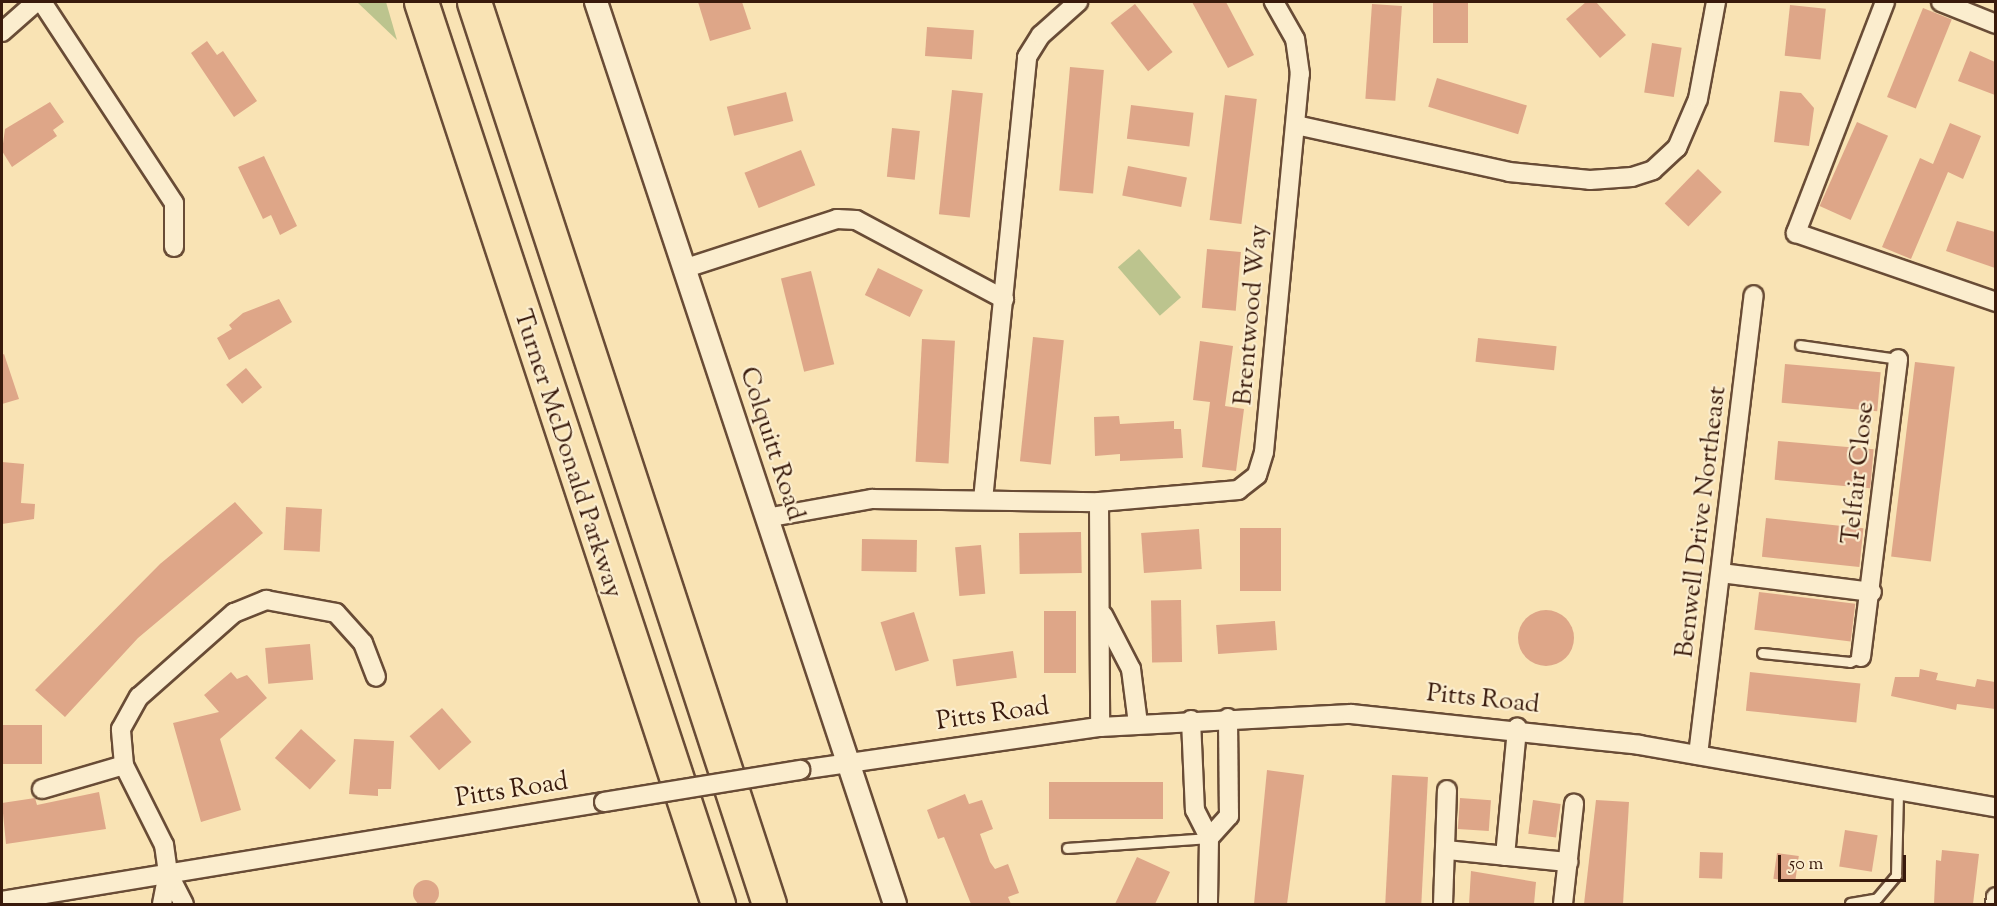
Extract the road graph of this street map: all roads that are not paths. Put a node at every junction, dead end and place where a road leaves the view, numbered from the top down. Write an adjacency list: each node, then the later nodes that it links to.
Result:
1 (36, 2): 12 (street)
2 (42, 2): 14 (street)
3 (421, 2): 54 (highway, Turner McDonald Parkway)
4 (474, 2): 55 (highway, Turner McDonald Parkway)
5 (596, 2): 15 (street, Colquitt Road)
6 (1078, 2): 17 (street)
7 (1277, 2): 13 (street, Brentwood Way)
8 (1716, 2): 13 (street)
9 (1885, 2): 18 (street)
10 (1941, 2): 11 (street)
11 (1995, 24)
12 (2, 32)
13 (1296, 124): 22 (street, Brentwood Way)
14 (174, 247)
15 (683, 269): 17 (street); 23 (street, Colquitt Road)
16 (1754, 295): 24 (street, Benwell Drive Northeast)
17 (1004, 299): 21 (street)
18 (1995, 302)
19 (1800, 345): 20 (lane)
20 (1898, 359): 25 (street, Telfair Close)
21 (983, 500): 22 (street, Brentwood Way); 23 (street, Brentwood Way)
22 (1099, 502): 26 (street)
23 (766, 518): 36 (street, Colquitt Road)
24 (1721, 573): 25 (street); 35 (street, Benwell Drive Northeast)
25 (1872, 592): 28 (street, Telfair Close)
26 (1103, 615): 32 (street); 33 (street)
27 (1762, 653): 28 (lane)
28 (1862, 657)
29 (376, 677): 37 (street)
30 (1228, 718): 31 (street, Pitts Road); 34 (street, Pitts Road); 43 (street)
31 (1191, 720): 32 (street, Pitts Road); 43 (street)
32 (1138, 724): 33 (street, Pitts Road)
33 (1100, 727): 36 (street, Pitts Road)
34 (1517, 728): 35 (street, Pitts Road); 46 (street)
35 (1698, 755): 40 (street, Pitts Road)
36 (848, 762): 48 (street, Pitts Road, bridge); 56 (street, Colquitt Road)
37 (124, 765): 38 (street); 48 (street)
38 (42, 789)
39 (1447, 790): 45 (street)
40 (1898, 791): 42 (street, Pitts Road); 51 (lane)
41 (1574, 804): 47 (street)
42 (1995, 807)
43 (1209, 838): 44 (lane); 57 (street)
44 (1067, 848)
45 (1447, 850): 46 (street); 58 (street)
46 (1505, 856): 47 (street)
47 (1568, 862): 59 (street)
48 (168, 873): 50 (street, Pitts Road); 52 (street); 53 (street)
49 (1995, 897): 60 (street)
50 (2, 901)
51 (1850, 903)
52 (162, 904)
53 (184, 904)
54 (718, 904)
55 (769, 904)
56 (895, 904)
57 (1208, 904)
58 (1443, 904)
59 (1563, 904)
60 (1995, 904)

